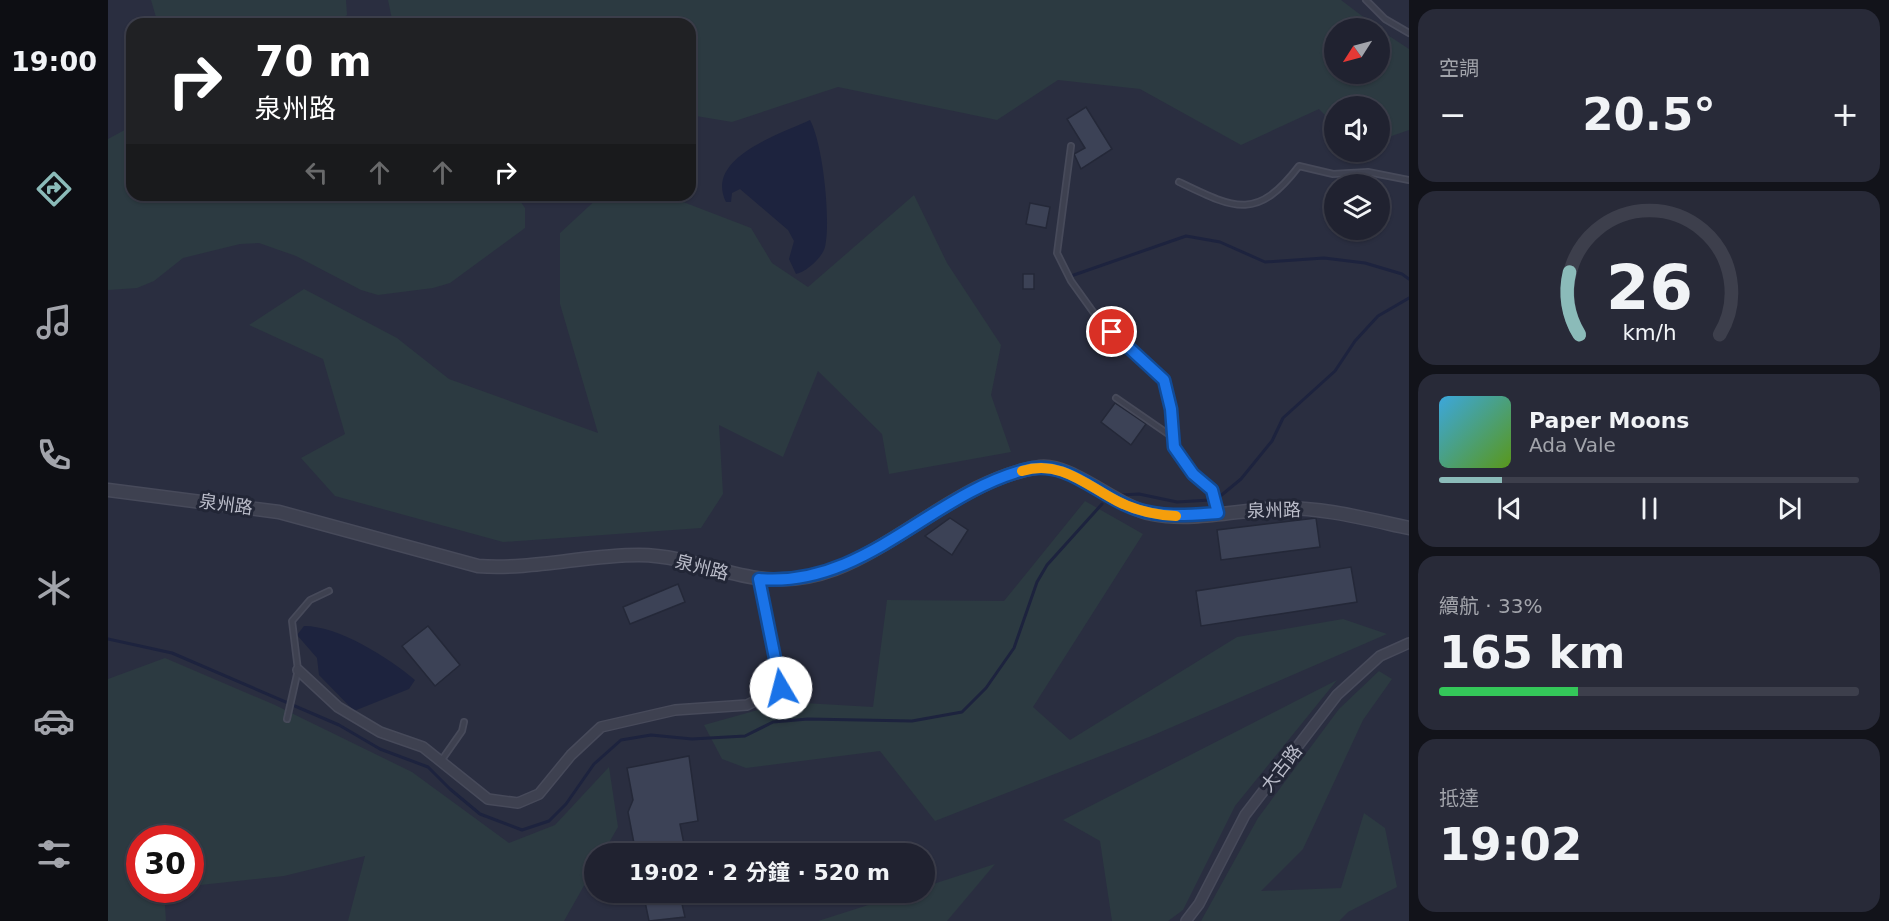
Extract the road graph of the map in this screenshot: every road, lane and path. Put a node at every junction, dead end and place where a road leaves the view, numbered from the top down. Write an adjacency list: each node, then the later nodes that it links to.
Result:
1 (1366, 0): 2 (lane)
2 (1409, 33)
3 (1071, 146): 7 (lane)
4 (1409, 180): 5 (lane)
5 (1179, 182)
6 (1116, 398): 7 (lane)
7 (1174, 438): 9 (lane)
8 (108, 490): 11 (street, 泉州路)
9 (1218, 513): 10 (street, 泉州路); 11 (street, 泉州路)
10 (1409, 528)
11 (759, 579): 17 (street)
12 (330, 591): 14 (lane)
13 (1409, 643): 18 (street, 大古路)
14 (298, 670): 15 (lane); 17 (street)
15 (287, 719)
16 (464, 722): 17 (lane)
17 (441, 761)
18 (1186, 921)

